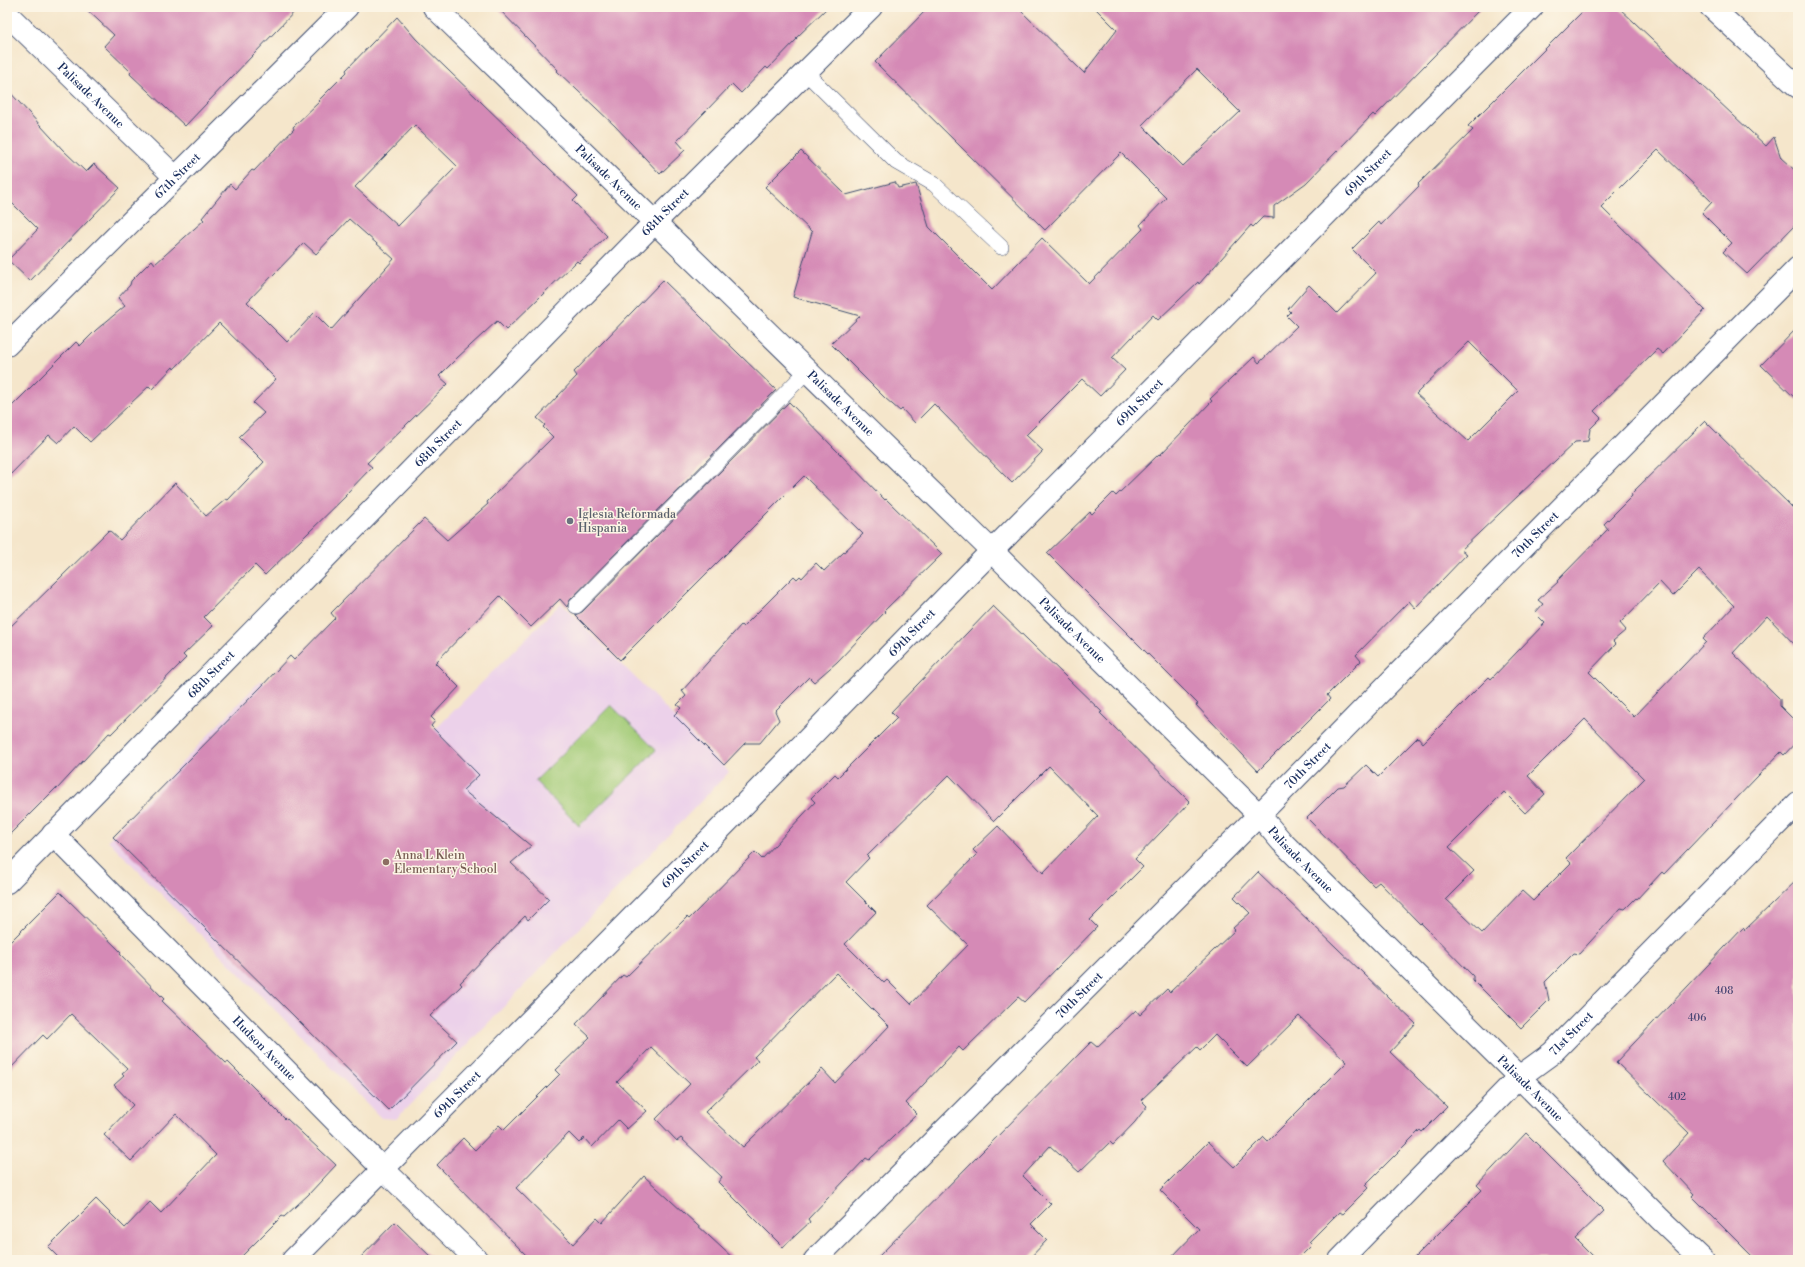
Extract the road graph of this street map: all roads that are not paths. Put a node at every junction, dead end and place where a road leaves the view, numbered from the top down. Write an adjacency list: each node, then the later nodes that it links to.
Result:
1 (348, 7): 9 (street, 67th Street)
2 (434, 7): 10 (street, Palisade Avenue)
3 (871, 7): 7 (street, 68th Street)
4 (1532, 7): 15 (street, 69th Street)
5 (1711, 7): 8 (street)
6 (7, 14): 9 (street, Palisade Avenue)
7 (806, 73): 10 (street, 68th Street); 11 (lane)
8 (1798, 87)
9 (175, 177): 13 (street, 67th Street)
10 (655, 222): 14 (street, Palisade Avenue); 19 (street, 68th Street)
11 (1001, 247)
12 (1798, 268): 18 (street, 70th Street)
13 (7, 345)
14 (807, 372): 15 (street, Palisade Avenue); 16 (lane)
15 (992, 551): 18 (street, Palisade Avenue); 22 (street, 69th Street)
16 (576, 606)
17 (1798, 803): 21 (street, 71st Street)
18 (1259, 816): 21 (street, Palisade Avenue); 25 (street, 70th Street)
19 (53, 834): 20 (street, 68th Street); 22 (street, Hudson Avenue)
20 (7, 882)
21 (1519, 1077): 26 (street, 71st Street); 27 (street, Palisade Avenue)
22 (383, 1169): 23 (street, 69th Street); 24 (street, Hudson Avenue)
23 (293, 1260)
24 (477, 1260)
25 (815, 1260)
26 (1340, 1260)
27 (1704, 1260)

